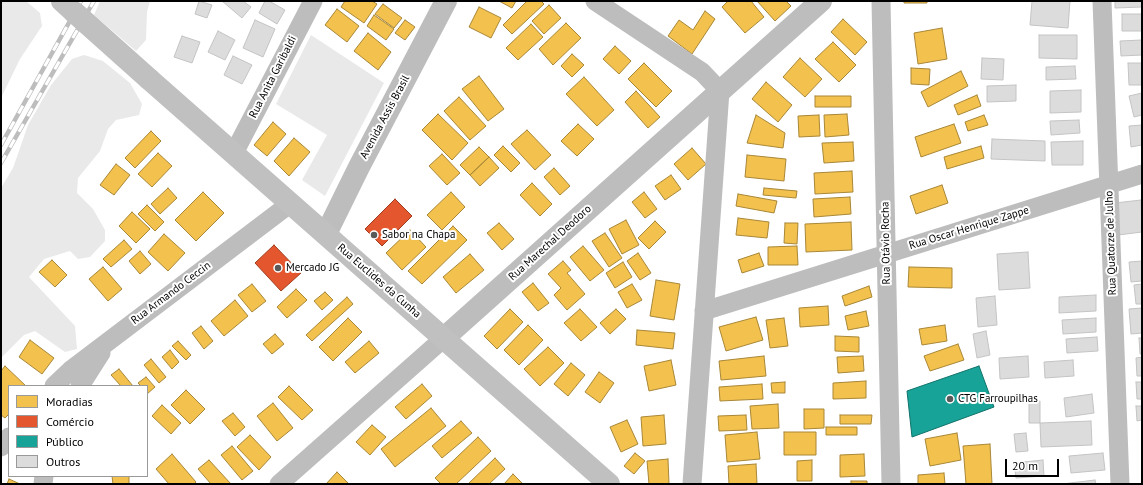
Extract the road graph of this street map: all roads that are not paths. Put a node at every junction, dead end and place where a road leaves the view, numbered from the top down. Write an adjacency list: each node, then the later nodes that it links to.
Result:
1 (62, 1): 9 (main road, Rua Euclides da Cunha, bridge)
2 (312, 1): 9 (street, Rua Anita Garibaldi)
3 (446, 1): 13 (street, Avenida Assis Brasil)
4 (595, 1): 8 (street)
5 (821, 1): 8 (street, Rua Marechal Deodoro)
6 (881, 1): 14 (street, Rua Otávio Rocha)
7 (1102, 1): 11 (street, Rua Quatorze de Julho)
8 (720, 91): 15 (street); 17 (street, Rua Marechal Deodoro)
9 (234, 153): 12 (main road, Rua Euclides da Cunha)
10 (1142, 174): 11 (street, Rua Oscar Henrique Zappe)
11 (1109, 184): 14 (street, Rua Oscar Henrique Zappe); 26 (street, Rua Quatorze de Julho)
12 (291, 203): 13 (main road, Rua Euclides da Cunha); 16 (street, Rua Armando Ceccin)
13 (326, 234): 17 (main road, Rua Euclides da Cunha)
14 (886, 254): 15 (street, Rua Oscar Henrique Zappe); 25 (street, Rua Otávio Rocha)
15 (704, 311): 24 (street)
16 (111, 338): 18 (street, Rua Armando Ceccin); 19 (street)
17 (444, 338): 22 (street, Rua Marechal Deodoro); 23 (main road, Rua Euclides da Cunha)
18 (55, 385)
19 (81, 385)
20 (8, 438): 21 (street)
21 (1, 447)
22 (279, 484)
23 (609, 484)
24 (692, 484)
25 (891, 484)
26 (1120, 484)

